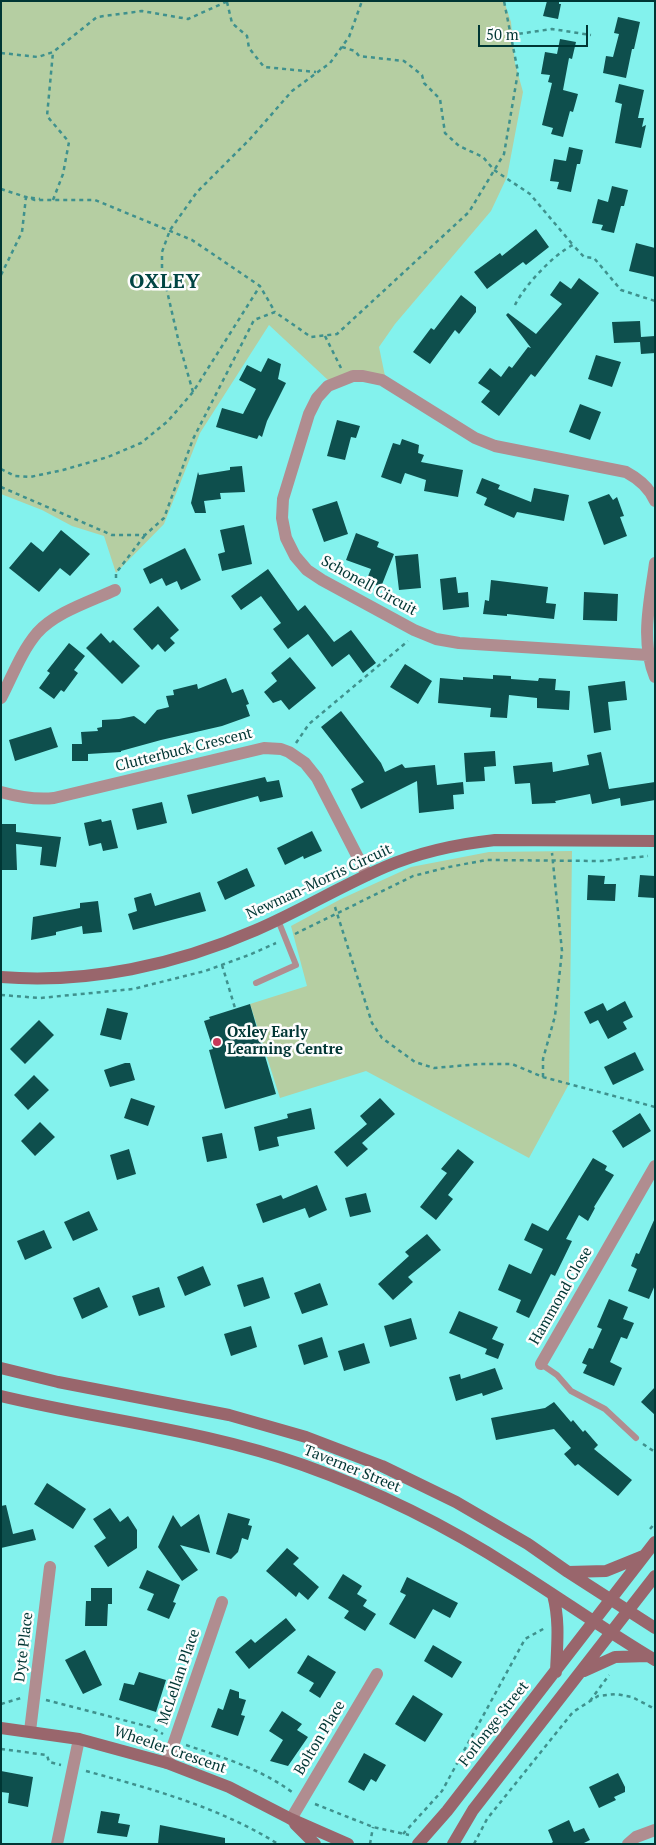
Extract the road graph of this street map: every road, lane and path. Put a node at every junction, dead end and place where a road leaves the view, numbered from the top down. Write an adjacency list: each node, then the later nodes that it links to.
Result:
1 (228, 1): 7 (path); 9 (path)
2 (362, 1): 6 (path)
3 (504, 1): 4 (path)
4 (511, 35): 5 (path); 10 (path)
5 (591, 35)
6 (342, 46): 9 (path); 10 (path)
7 (53, 52): 8 (path); 13 (path)
8 (1, 53)
9 (317, 72): 14 (path)
10 (494, 170): 15 (path); 21 (path)
11 (1, 189): 12 (path)
12 (26, 197): 13 (path); 16 (path)
13 (53, 200): 14 (path)
14 (170, 230): 17 (path); 23 (path)
15 (573, 244): 18 (path); 19 (path)
16 (1, 275)
17 (260, 286): 20 (path); 23 (path)
18 (655, 301)
19 (515, 305)
20 (275, 312): 21 (path); 27 (path)
21 (325, 336): 22 (path)
22 (346, 378): 26 (street, Schonell Circuit); 30 (street, Schonell Circuit)
23 (193, 392): 24 (path)
24 (1, 469)
25 (1, 487): 27 (path)
26 (655, 501)
27 (145, 534): 29 (path)
28 (655, 563): 31 (street)
29 (115, 590): 33 (street)
30 (419, 632): 31 (street, Schonell Circuit); 34 (path)
31 (648, 655): 32 (street)
32 (655, 677)
33 (1, 698)
34 (289, 752): 35 (street, Clutterbuck Crescent); 38 (street, Clutterbuck Crescent)
35 (1, 792)
36 (655, 841): 38 (street, Newman-Morris Circuit)
37 (655, 855): 45 (path)
38 (367, 875): 39 (street, Newman-Morris Circuit)
39 (330, 893): 40 (street, Newman-Morris Circuit); 45 (path)
40 (278, 920): 42 (street, Newman-Morris Circuit); 43 (lane)
41 (222, 965): 44 (path)
42 (1, 977)
43 (256, 983)
44 (235, 1008)
45 (543, 1077): 46 (path)
46 (655, 1107)
47 (655, 1166): 48 (street, Hammond Close)
48 (541, 1364): 51 (lane, Hammond Close)
49 (1, 1368): 55 (street, Taverner Street)
50 (1, 1396): 57 (street, Taverner Street)
51 (636, 1438)
52 (655, 1542): 53 (street)
53 (644, 1555): 55 (street); 58 (street)
54 (50, 1568): 70 (street, Dyte Place)
55 (568, 1572): 58 (street, Taverner Street)
56 (655, 1576): 60 (street)
57 (553, 1595): 61 (street, Taverner Street); 66 (street)
58 (611, 1599): 60 (street, Taverner Street); 61 (street)
59 (222, 1602): 77 (street, McLellan Place)
60 (628, 1610): 63 (street, Taverner Street); 64 (street)
61 (594, 1622): 64 (street, Taverner Street); 66 (street, Forlonge Street)
62 (548, 1626): 85 (path)
63 (655, 1628)
64 (612, 1633): 65 (street, Taverner Street); 67 (street)
65 (651, 1658): 67 (street)
66 (556, 1672): 86 (street, Forlonge Street)
67 (582, 1672): 92 (street)
68 (611, 1673): 71 (path)
69 (377, 1674): 81 (street, Bolton Place)
70 (34, 1698): 72 (path); 75 (street, Dyte Place); 77 (path)
71 (589, 1702): 73 (path); 93 (path)
72 (1, 1704)
73 (655, 1709)
74 (1, 1728): 75 (street, Wheeler Crescent)
75 (30, 1731): 76 (street, Wheeler Crescent)
76 (79, 1739): 79 (street, Wheeler Crescent); 80 (street)
77 (174, 1741): 79 (street, McLellan Place); 81 (path)
78 (1, 1749): 80 (path)
79 (167, 1762): 82 (street, Wheeler Crescent)
80 (73, 1768): 87 (street); 88 (path)
81 (302, 1800): 82 (street, Bolton Place); 83 (path)
82 (291, 1820): 89 (street, Wheeler Crescent); 90 (street, Wheeler Crescent)
83 (373, 1827): 85 (path); 91 (path)
84 (655, 1830): 94 (street)
85 (403, 1834): 86 (path)
86 (415, 1840)
87 (57, 1844)
88 (278, 1844)
89 (315, 1844)
90 (348, 1844)
91 (370, 1844)
92 (453, 1844)
93 (474, 1844)
94 (628, 1844)

